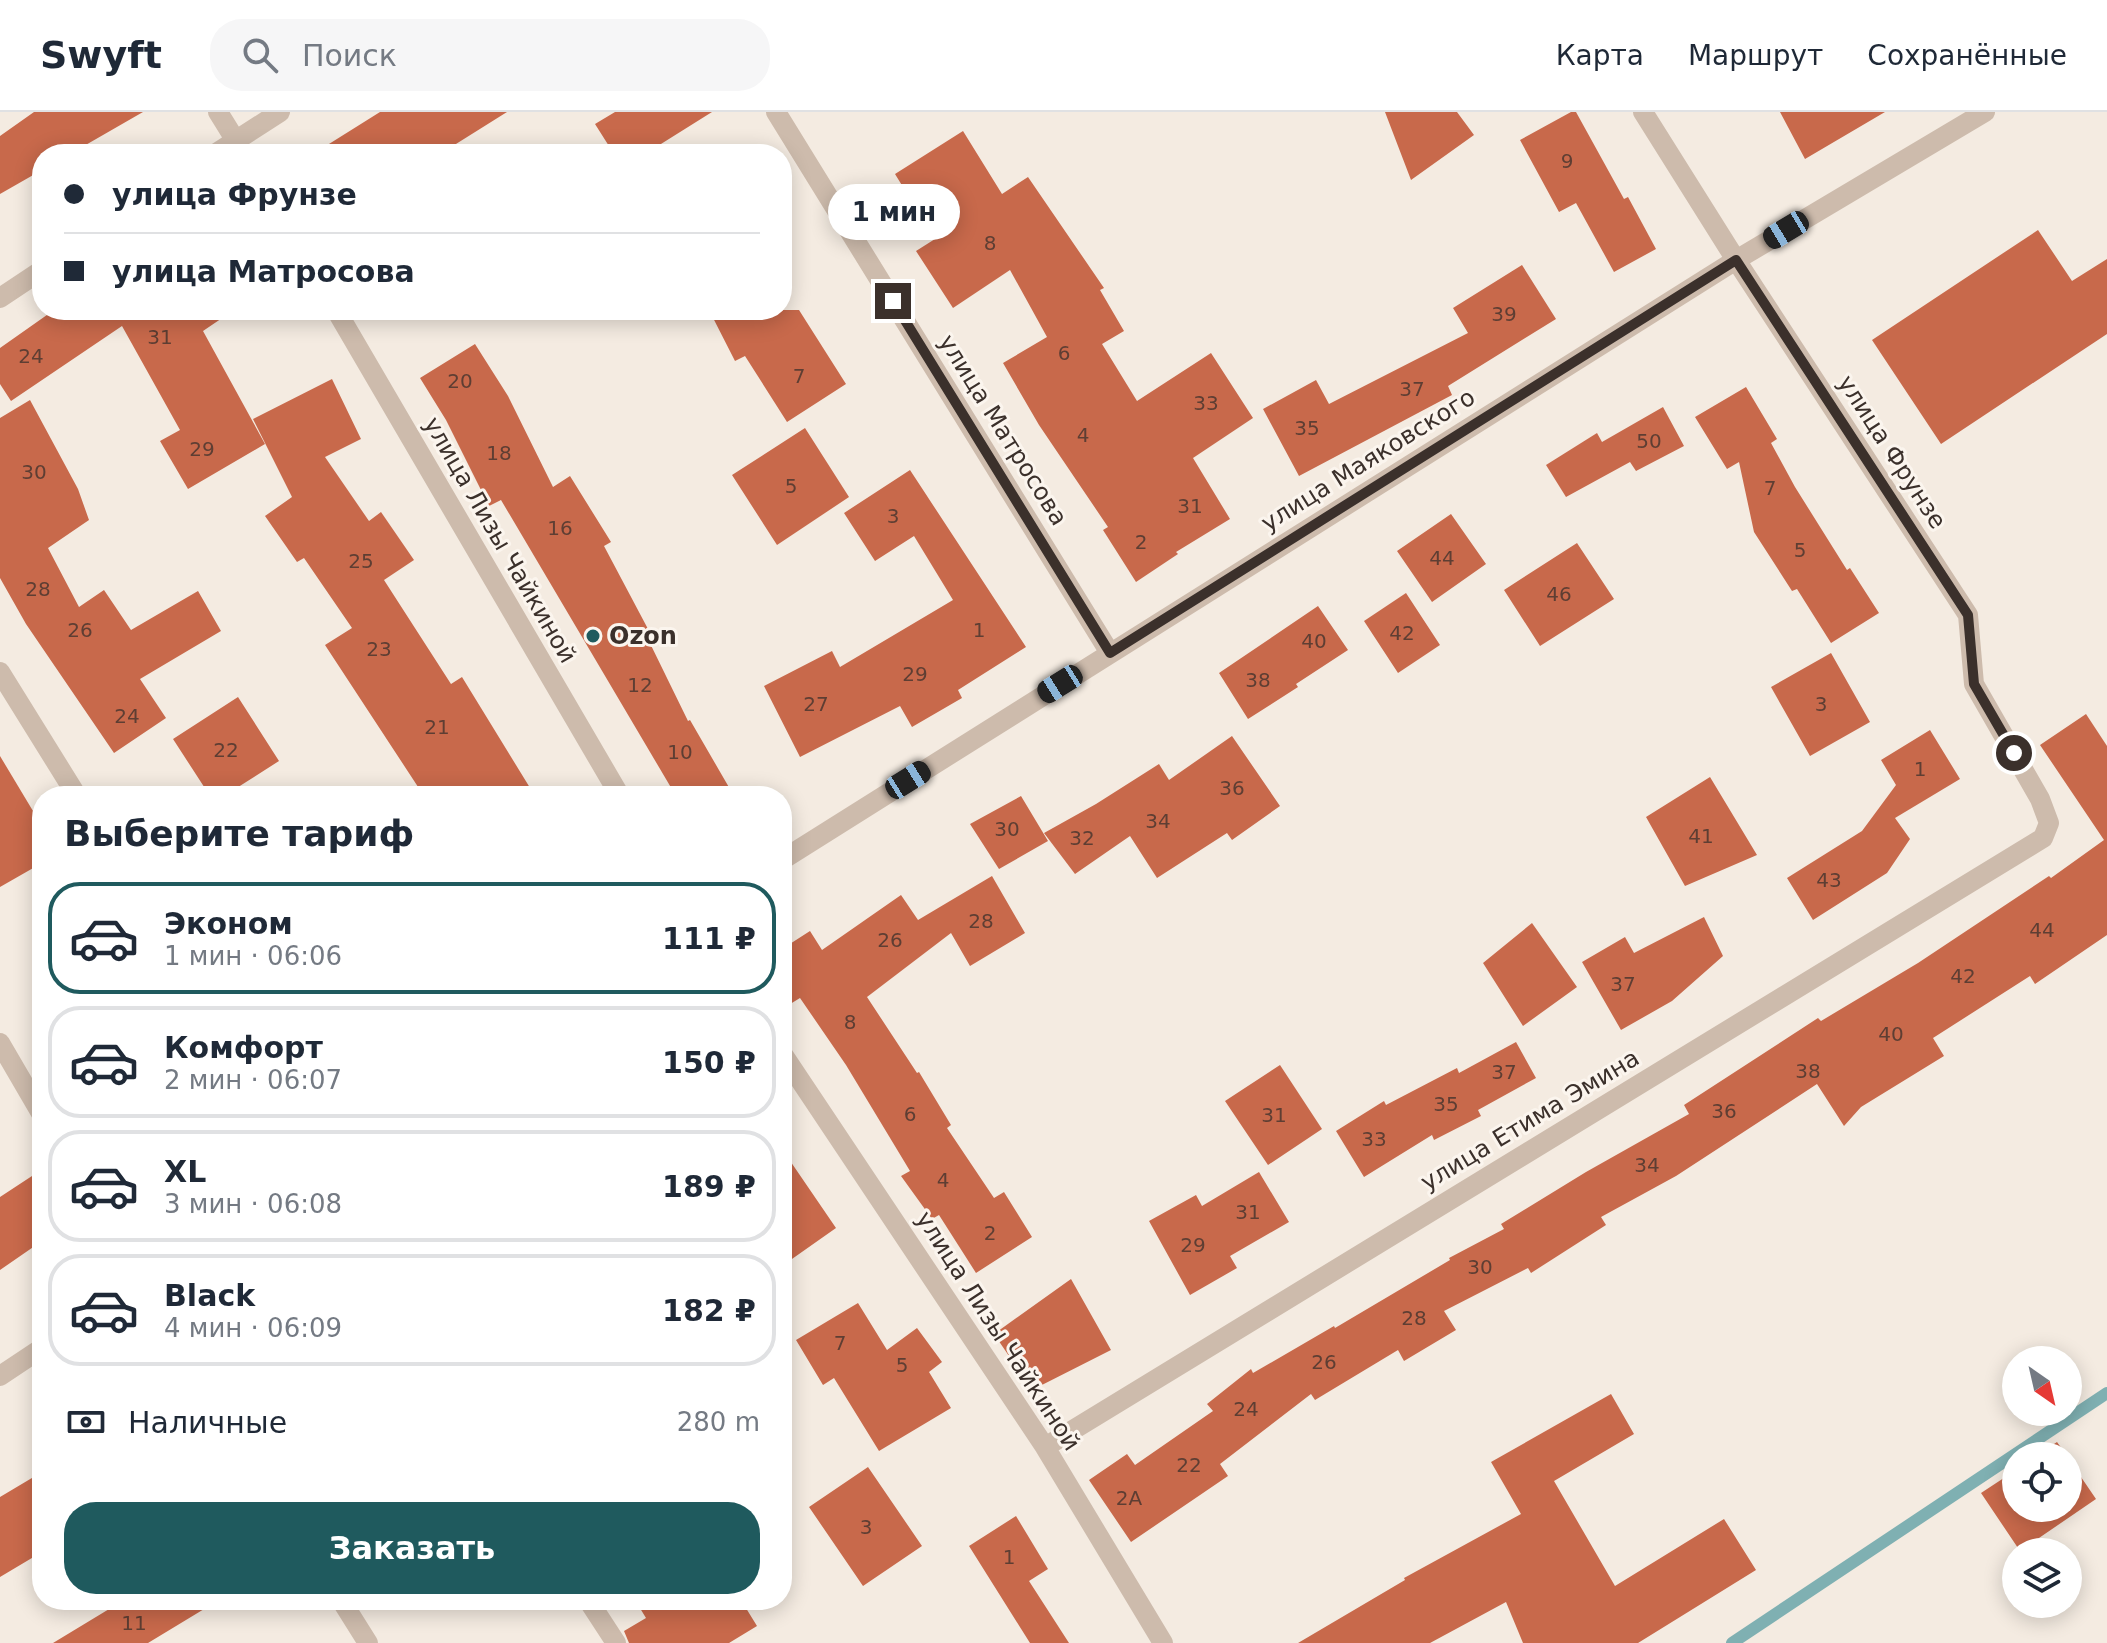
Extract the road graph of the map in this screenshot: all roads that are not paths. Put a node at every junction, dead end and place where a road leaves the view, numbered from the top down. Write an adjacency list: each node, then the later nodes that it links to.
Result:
1 (218, 112): 6 (street)
2 (280, 112): 7 (street)
3 (776, 112): 12 (street, улица Матросова)
4 (1643, 112): 8 (street, улица Фрунзе)
5 (1985, 112): 8 (street, улица Маяковского)
6 (238, 144)
7 (243, 144)
8 (1736, 260): 12 (street, улица Маяковского); 16 (street, улица Фрунзе)
9 (32, 277): 10 (street)
10 (0, 298)
11 (342, 320): 15 (street, улица Лизы Чайкиной)
12 (1110, 653): 17 (street, улица Маяковского)
13 (0, 672): 14 (street)
14 (71, 786)
15 (614, 786)
16 (2043, 838): 23 (street, улица Етима Эмина)
17 (792, 854)
18 (0, 1043): 20 (street)
19 (792, 1068): 23 (street, улица Лизы Чайкиной)
20 (32, 1098)
21 (32, 1355): 22 (street)
22 (0, 1376)
23 (1045, 1447): 28 (street, улица Лизы Чайкиной)
24 (347, 1610): 26 (street)
25 (595, 1610): 27 (street)
26 (368, 1643)
27 (616, 1643)
28 (1163, 1643)

